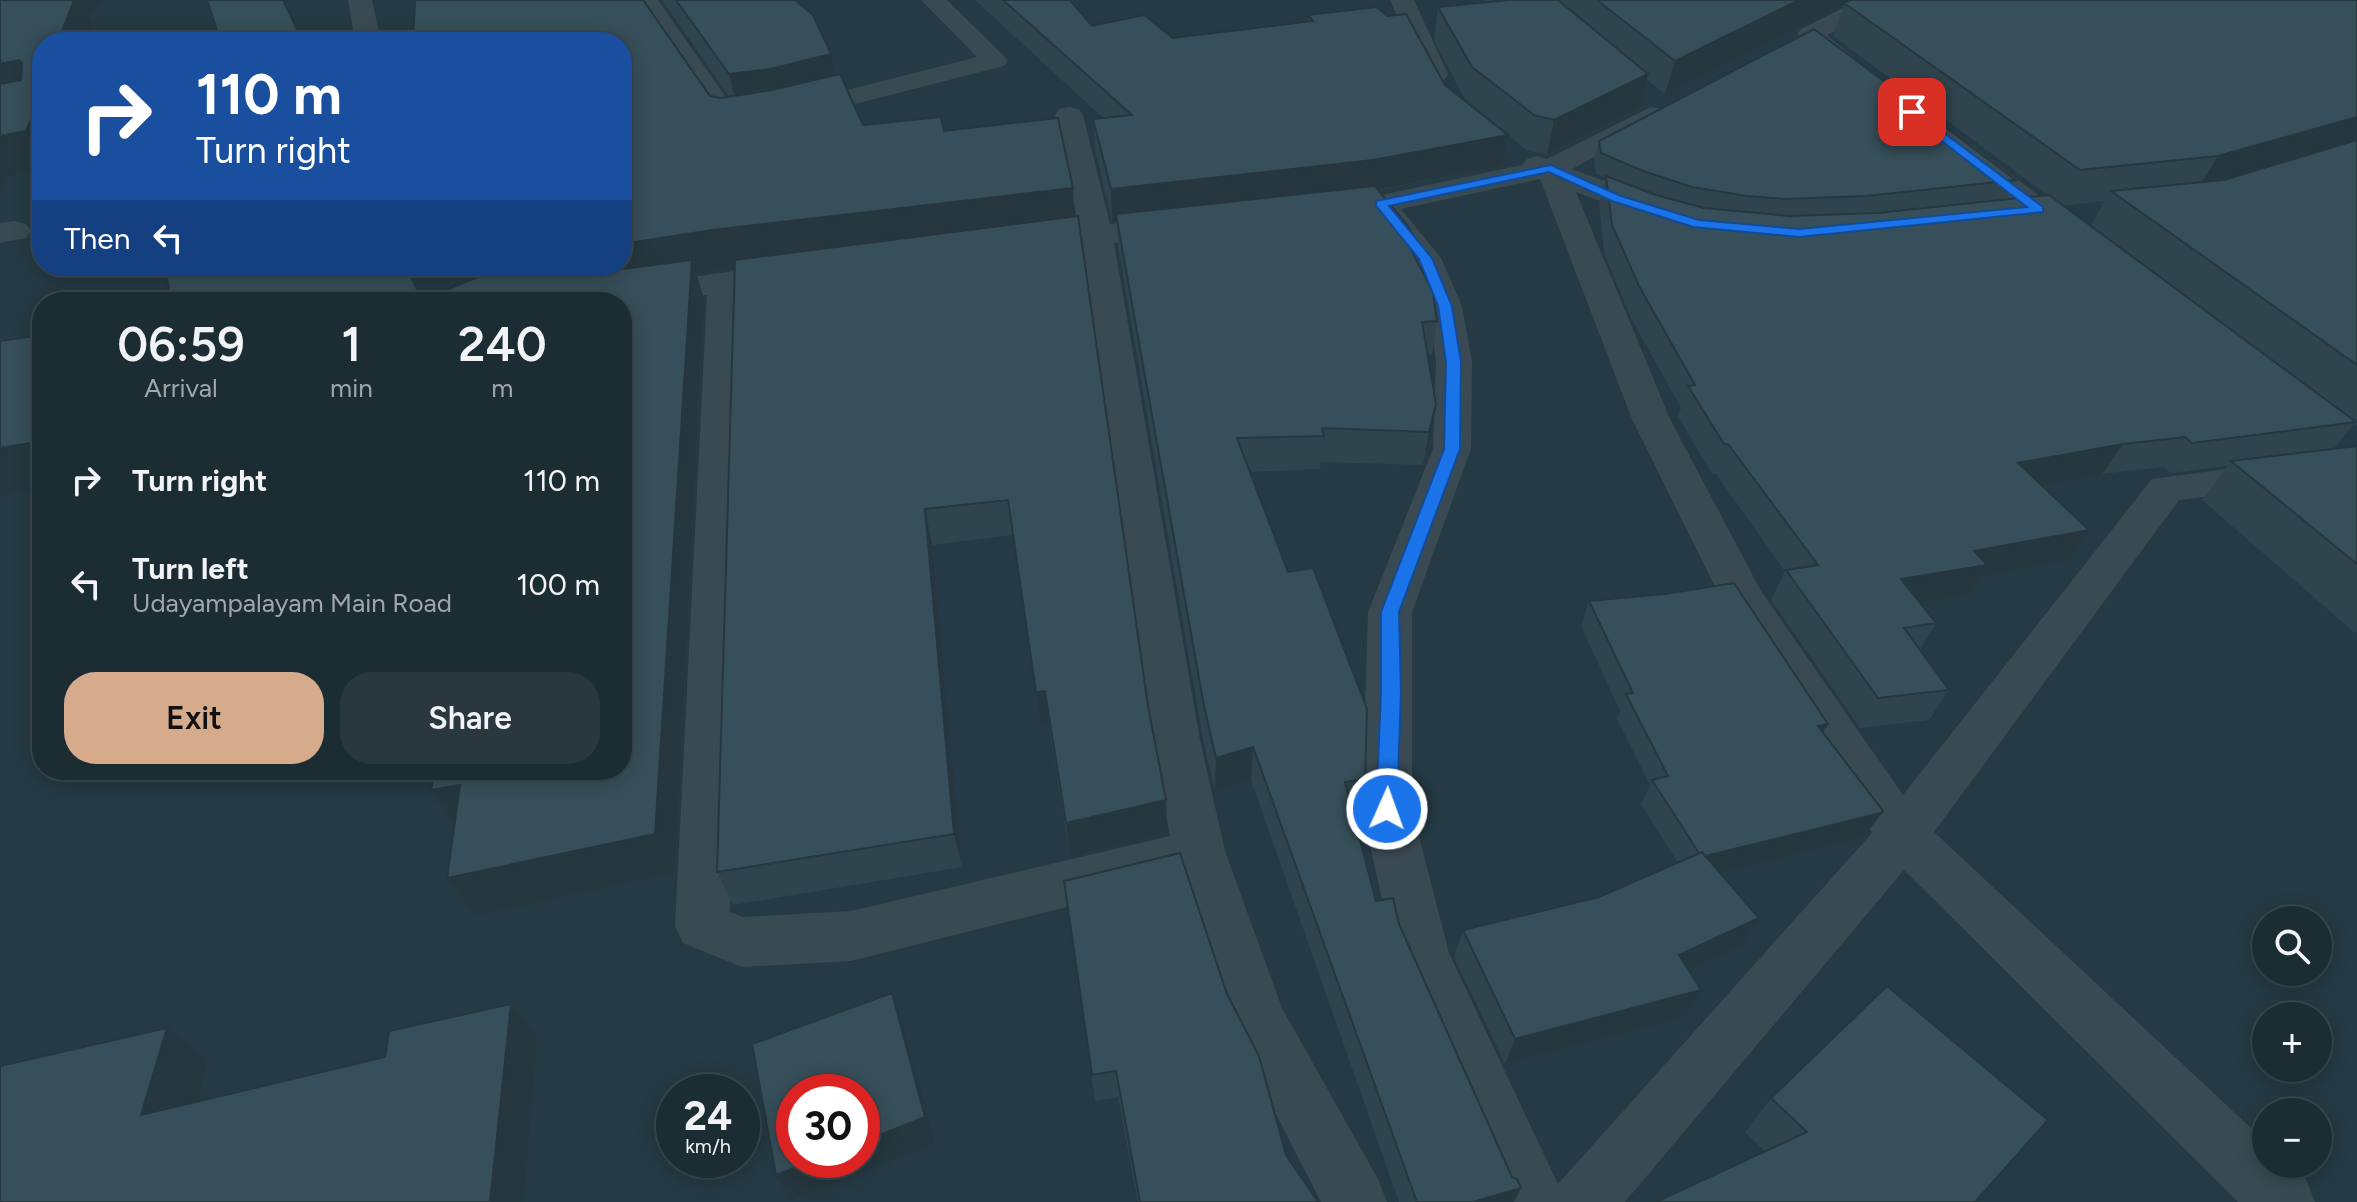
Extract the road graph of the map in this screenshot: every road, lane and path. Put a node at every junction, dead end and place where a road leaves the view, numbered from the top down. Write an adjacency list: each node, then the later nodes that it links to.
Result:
1 (360, 0): 6 (street)
2 (646, 0): 3 (street)
3 (933, 0)
4 (1402, 0): 8 (street)
5 (1878, 0): 7 (street)
6 (366, 32)
7 (1874, 83)
8 (1446, 95)
9 (1660, 102): 13 (street)
10 (1069, 115): 21 (street)
11 (1937, 132): 17 (street)
12 (1505, 151): 13 (street)
13 (1551, 168): 14 (street); 19 (street); 28 (street)
14 (1381, 204): 15 (street); 31 (street)
15 (1302, 212)
16 (1994, 214): 17 (street)
17 (2044, 214): 18 (street); 22 (street)
18 (2095, 214)
19 (1684, 220)
20 (1207, 223): 21 (street)
21 (1097, 235): 23 (street); 29 (street)
22 (2089, 248)
23 (988, 249)
24 (817, 270): 25 (street)
25 (724, 282): 26 (street); 29 (street)
26 (632, 295)
27 (2353, 451): 28 (street)
28 (1902, 835): 32 (street); 33 (street)
29 (1199, 851): 30 (street)
30 (1355, 1202)
31 (1534, 1202)
32 (1583, 1202)
33 (2283, 1202)

